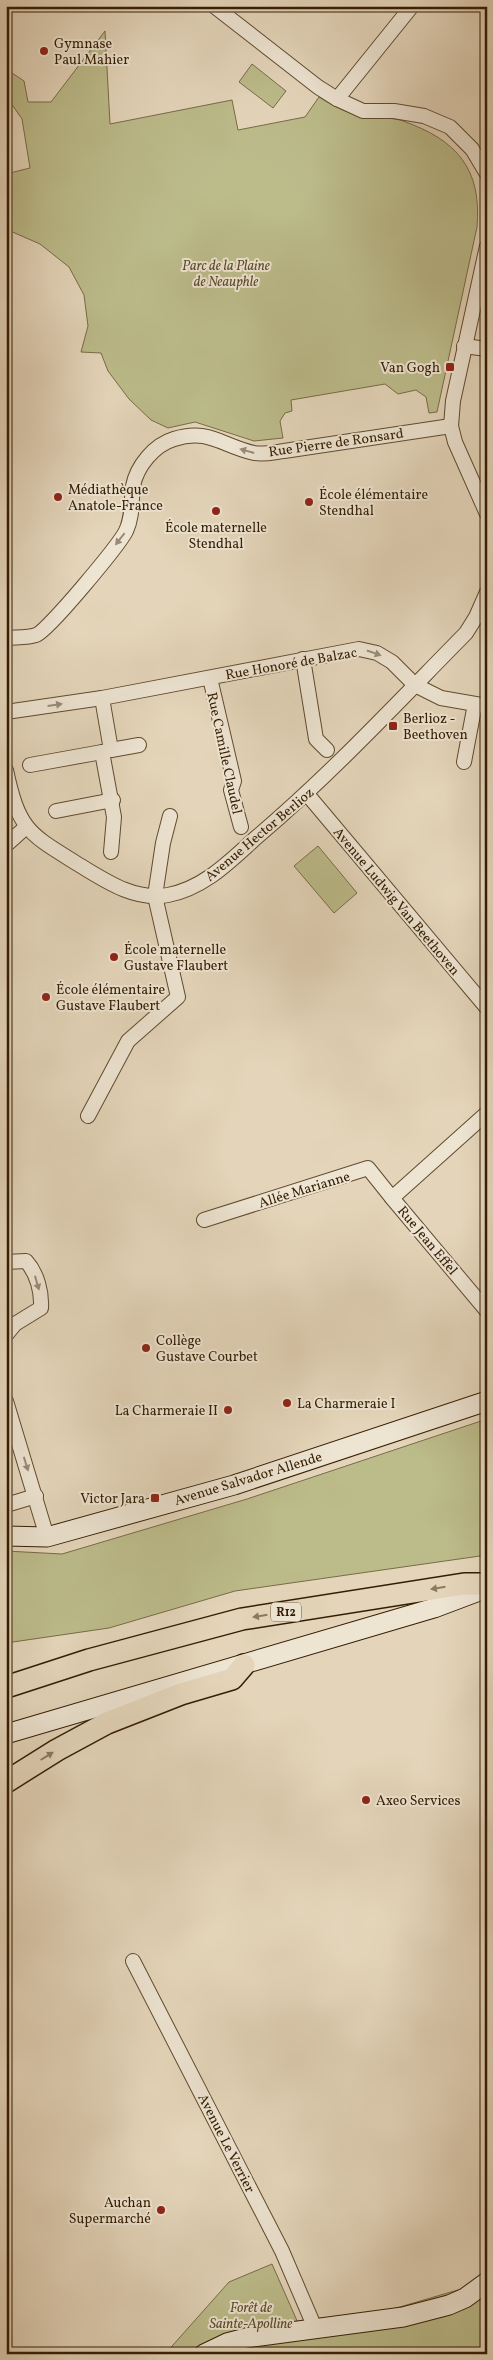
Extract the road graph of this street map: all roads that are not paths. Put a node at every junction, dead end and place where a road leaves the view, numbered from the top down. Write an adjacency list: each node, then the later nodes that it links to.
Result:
1 (214, 6): 3 (street)
2 (412, 6): 3 (street)
3 (337, 99): 4 (street)
4 (487, 174)
5 (487, 246): 6 (street)
6 (464, 346): 7 (street); 8 (street)
7 (487, 349)
8 (451, 426): 9 (street); 11 (street, Rue Pierre de Ronsard, one-way to 11)
9 (487, 514)
10 (487, 592): 14 (street, Avenue Hector Berlioz)
11 (6, 638)
12 (303, 659): 13 (street, Rue Honoré de Balzac); 14 (street, Rue Honoré de Balzac, one-way to 14); 19 (street)
13 (210, 678): 15 (street, Rue Honoré de Balzac); 29 (street, Rue Camille Claudel)
14 (415, 685): 16 (street, Rue Honoré de Balzac); 24 (street, Avenue Hector Berlioz)
15 (102, 698): 17 (street, Rue Honoré de Balzac, one-way to 15); 20 (street)
16 (481, 705): 21 (street)
17 (6, 712)
18 (139, 745): 20 (street)
19 (327, 750)
20 (106, 751): 22 (street); 25 (street)
21 (464, 762)
22 (30, 765)
23 (6, 770): 28 (street, Avenue Hector Berlioz)
24 (308, 794): 32 (street, Avenue Hector Berlioz); 33 (street, Avenue Ludwig Van Beethoven)
25 (113, 800): 26 (street); 31 (street)
26 (56, 811)
27 (170, 816): 32 (street)
28 (26, 827): 30 (street); 32 (street, Avenue Hector Berlioz)
29 (240, 827)
30 (6, 845)
31 (111, 852)
32 (154, 896): 35 (street)
33 (487, 1008)
34 (487, 1112): 36 (street, Rue Jean Effel)
35 (88, 1116)
36 (392, 1198): 37 (street, Allée Marianne); 39 (street, Rue Jean Effel)
37 (204, 1220)
38 (6, 1262): 40 (street, one-way to 40)
39 (487, 1311)
40 (6, 1335)
41 (6, 1401): 43 (street, one-way to 43)
42 (487, 1401): 46 (street, Avenue Salvador Allende)
43 (36, 1496): 44 (street); 46 (street)
44 (6, 1505)
45 (6, 1536): 46 (street, Avenue Salvador Allende)
46 (47, 1537)
47 (487, 1584): 49 (main road, R12, one-way to 49)
48 (487, 1588): 50 (street)
49 (89, 1660): 51 (main road, R12); 52 (main road, R12)
50 (244, 1665): 53 (street); 54 (main road, one-way to 50)
51 (6, 1674)
52 (6, 1687)
53 (6, 1734)
54 (6, 1782)
55 (133, 1961): 57 (street, Avenue Le Verrier)
56 (487, 2282): 57 (street)
57 (315, 2328): 58 (street)
58 (204, 2354)

